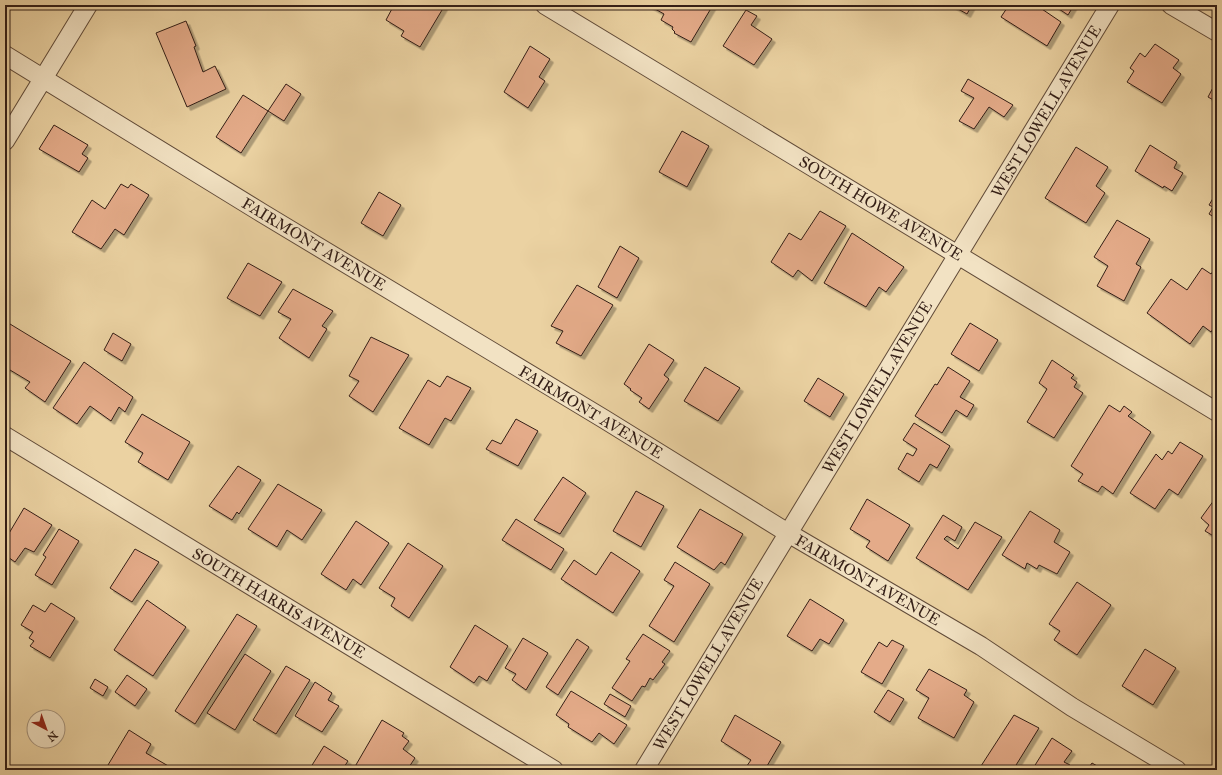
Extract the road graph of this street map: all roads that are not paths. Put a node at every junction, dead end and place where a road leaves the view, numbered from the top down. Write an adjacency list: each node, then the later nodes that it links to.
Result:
1 (88, 5): 7 (street)
2 (545, 5): 9 (street, SOUTH HOWE AVENUE)
3 (1110, 5): 9 (street, WEST LOWELL AVENUE)
4 (1171, 5): 5 (street)
5 (1217, 32)
6 (5, 55): 7 (street, FAIRMONT AVENUE)
7 (43, 78): 8 (street); 12 (street, FAIRMONT AVENUE)
8 (5, 141)
9 (958, 254): 10 (street, SOUTH HOWE AVENUE); 12 (street, WEST LOWELL AVENUE)
10 (1217, 412)
11 (5, 436): 13 (street, SOUTH HARRIS AVENUE)
12 (788, 533): 14 (street, WEST LOWELL AVENUE); 15 (street, FAIRMONT AVENUE)
13 (554, 770)
14 (644, 770)
15 (1177, 770)

